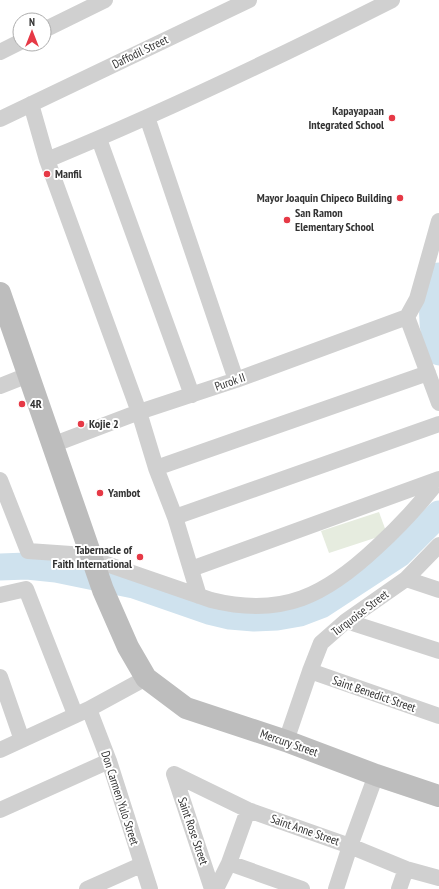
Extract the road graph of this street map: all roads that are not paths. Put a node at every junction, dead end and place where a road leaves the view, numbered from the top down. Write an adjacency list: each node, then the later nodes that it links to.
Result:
1 (105, 0): 4 (street)
2 (249, 0): 7 (street, Daffodil Street)
3 (392, 0): 8 (street)
4 (52, 26)
5 (12, 46): 6 (street)
6 (0, 52)
7 (30, 104): 9 (street, Daffodil Street); 11 (street)
8 (147, 117): 10 (street); 17 (street)
9 (0, 119)
10 (99, 139): 11 (street); 19 (street)
11 (47, 160): 21 (street)
12 (439, 220): 14 (street)
13 (0, 293): 16 (street)
14 (407, 317): 15 (street); 17 (street, Purok II)
15 (428, 373): 20 (street); 24 (street)
16 (28, 375): 18 (street); 23 (street)
17 (236, 380): 19 (street, Purok II)
18 (0, 386)
19 (192, 395): 21 (street, Purok II)
20 (439, 403)
21 (139, 412): 23 (street, Purok II); 24 (street)
22 (439, 424): 27 (street)
23 (52, 445): 30 (street)
24 (156, 468): 27 (street)
25 (0, 480): 30 (street)
26 (439, 480): 29 (street); 34 (street)
27 (174, 517): 29 (street)
28 (439, 545): 31 (street, Turquoise Street)
29 (191, 569): 34 (street)
30 (98, 574): 34 (street); 39 (street)
31 (406, 579): 32 (street); 35 (street, Turquoise Street)
32 (439, 590)
33 (0, 595): 40 (street, Don Carmen Yulo Street)
34 (199, 596)
35 (346, 620): 36 (street); 37 (street, Turquoise Street)
36 (439, 652)
37 (310, 671): 41 (street, Saint Benedict Street); 43 (street, Turquoise Street)
38 (0, 677): 42 (street)
39 (146, 678): 40 (street); 43 (street, Mercury Street)
40 (82, 711): 42 (street); 45 (street, Don Carmen Yulo Street)
41 (439, 716)
42 (22, 740): 44 (street)
43 (286, 741): 47 (street, Mercury Street)
44 (0, 750)
45 (109, 761): 49 (street); 53 (street, Don Carmen Yulo Street)
46 (174, 774): 50 (street, Saint Anne Street); 58 (street, Saint Rose Street)
47 (376, 775): 48 (street, Mercury Street); 51 (street)
48 (439, 796)
49 (0, 810)
50 (248, 810): 51 (street, Saint Anne Street); 52 (street)
51 (350, 846): 54 (street, Saint Anne Street); 61 (street)
52 (228, 863): 59 (street); 60 (street)
53 (141, 865): 56 (street); 57 (street, Don Carmen Yulo Street)
54 (406, 869): 55 (street, Saint Anne Street); 62 (street)
55 (439, 878)
56 (87, 889)
57 (150, 889)
58 (212, 889)
59 (216, 889)
60 (302, 889)
61 (336, 889)
62 (399, 889)

